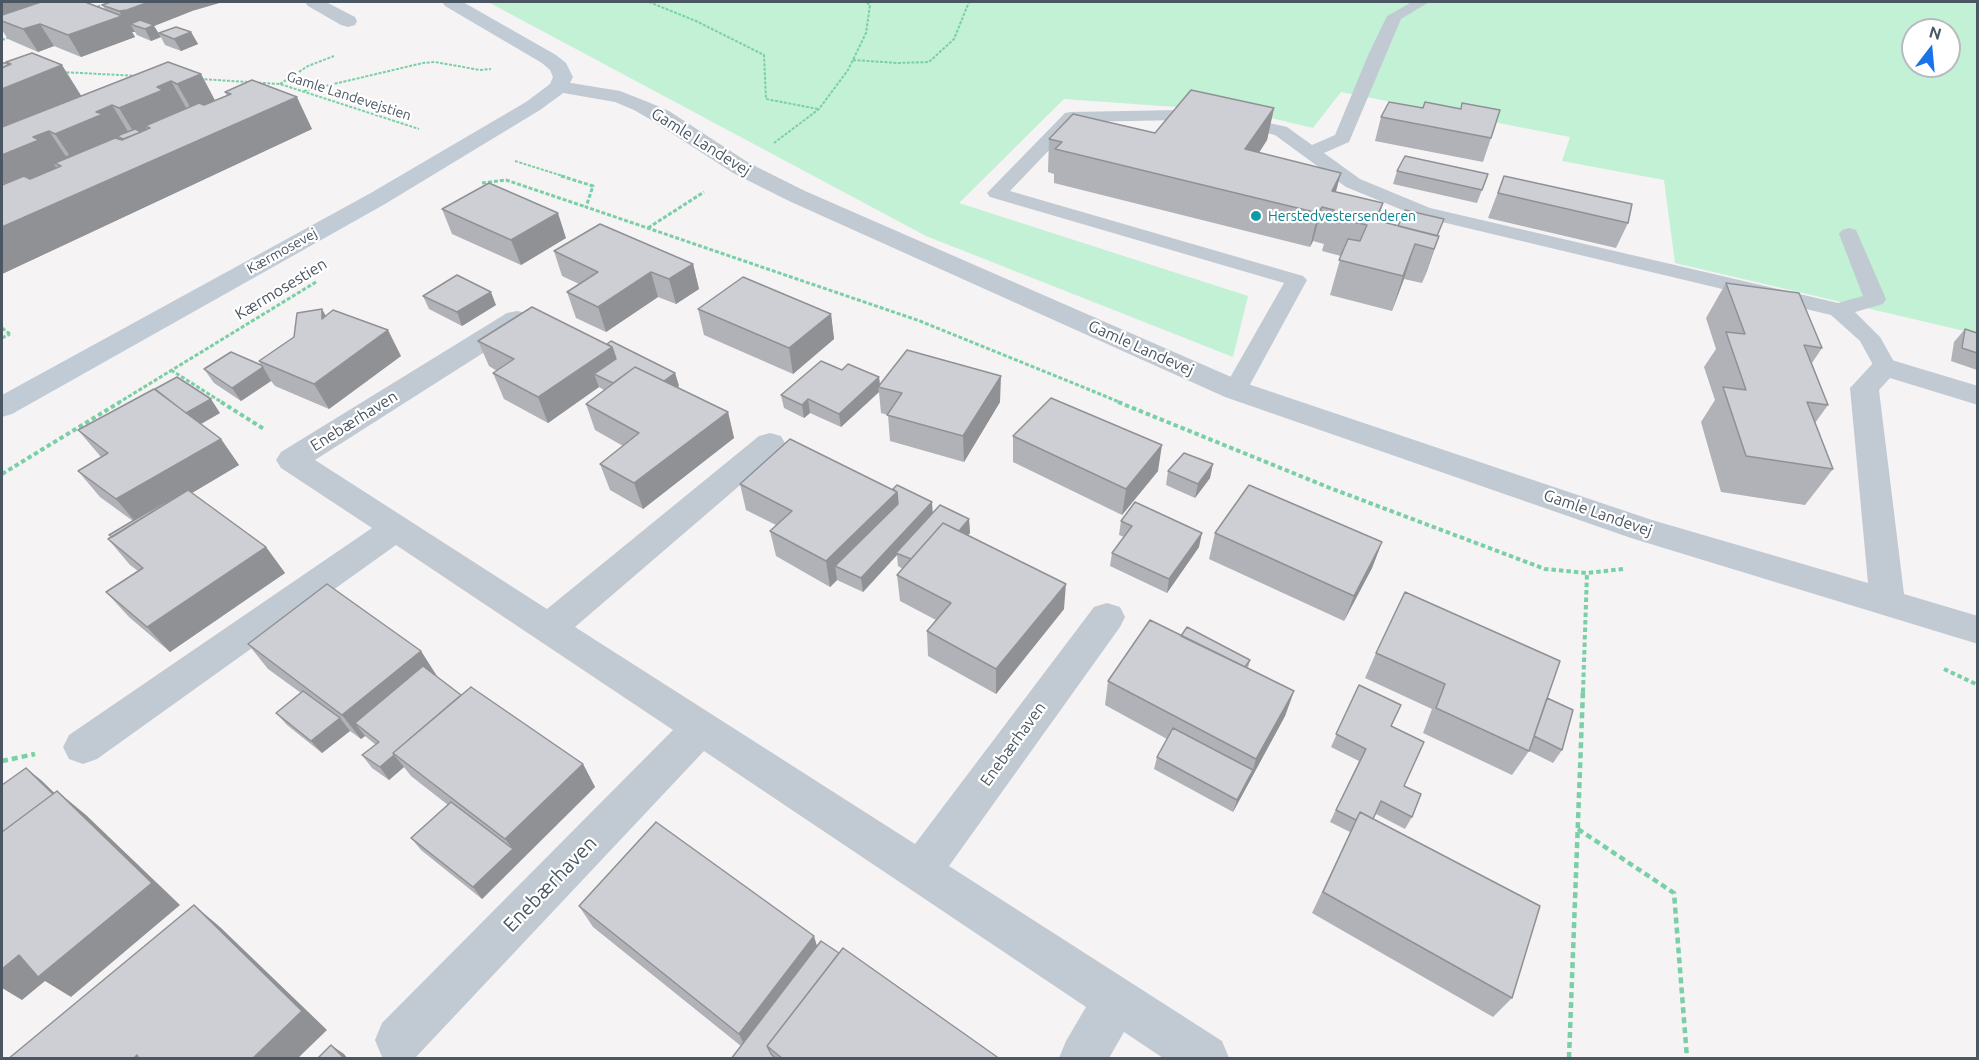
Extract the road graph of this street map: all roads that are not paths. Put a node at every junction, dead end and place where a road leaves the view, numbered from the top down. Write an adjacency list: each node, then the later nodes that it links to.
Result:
1 (314, 2): 4 (street)
2 (451, 2): 5 (street)
3 (1422, 2): 6 (lane)
4 (348, 21)
5 (559, 87): 11 (street, Gamle Landevej); 13 (street, Kærmosevej)
6 (1312, 152): 8 (lane); 11 (lane)
7 (1849, 234): 8 (lane)
8 (1839, 310): 10 (lane)
9 (522, 315): 15 (street, Enebærhaven)
10 (1885, 367): 12 (street); 16 (street)
11 (1235, 390): 16 (street, Gamle Landevej)
12 (1977, 396)
13 (2, 407)
14 (770, 443): 18 (street)
15 (396, 528): 18 (street, Enebærhaven); 21 (street)
16 (1887, 602): 19 (street, Gamle Landevej)
17 (1107, 617): 22 (street, Enebærhaven)
18 (549, 628): 20 (street, Enebærhaven)
19 (1977, 630)
20 (701, 728): 22 (street, Enebærhaven); 24 (street, Enebærhaven)
21 (83, 747)
22 (920, 872): 23 (street, Enebærhaven)
23 (1116, 1000): 25 (street); 26 (street, Enebærhaven)
24 (399, 1040)
25 (1083, 1059)
26 (1205, 1059)

